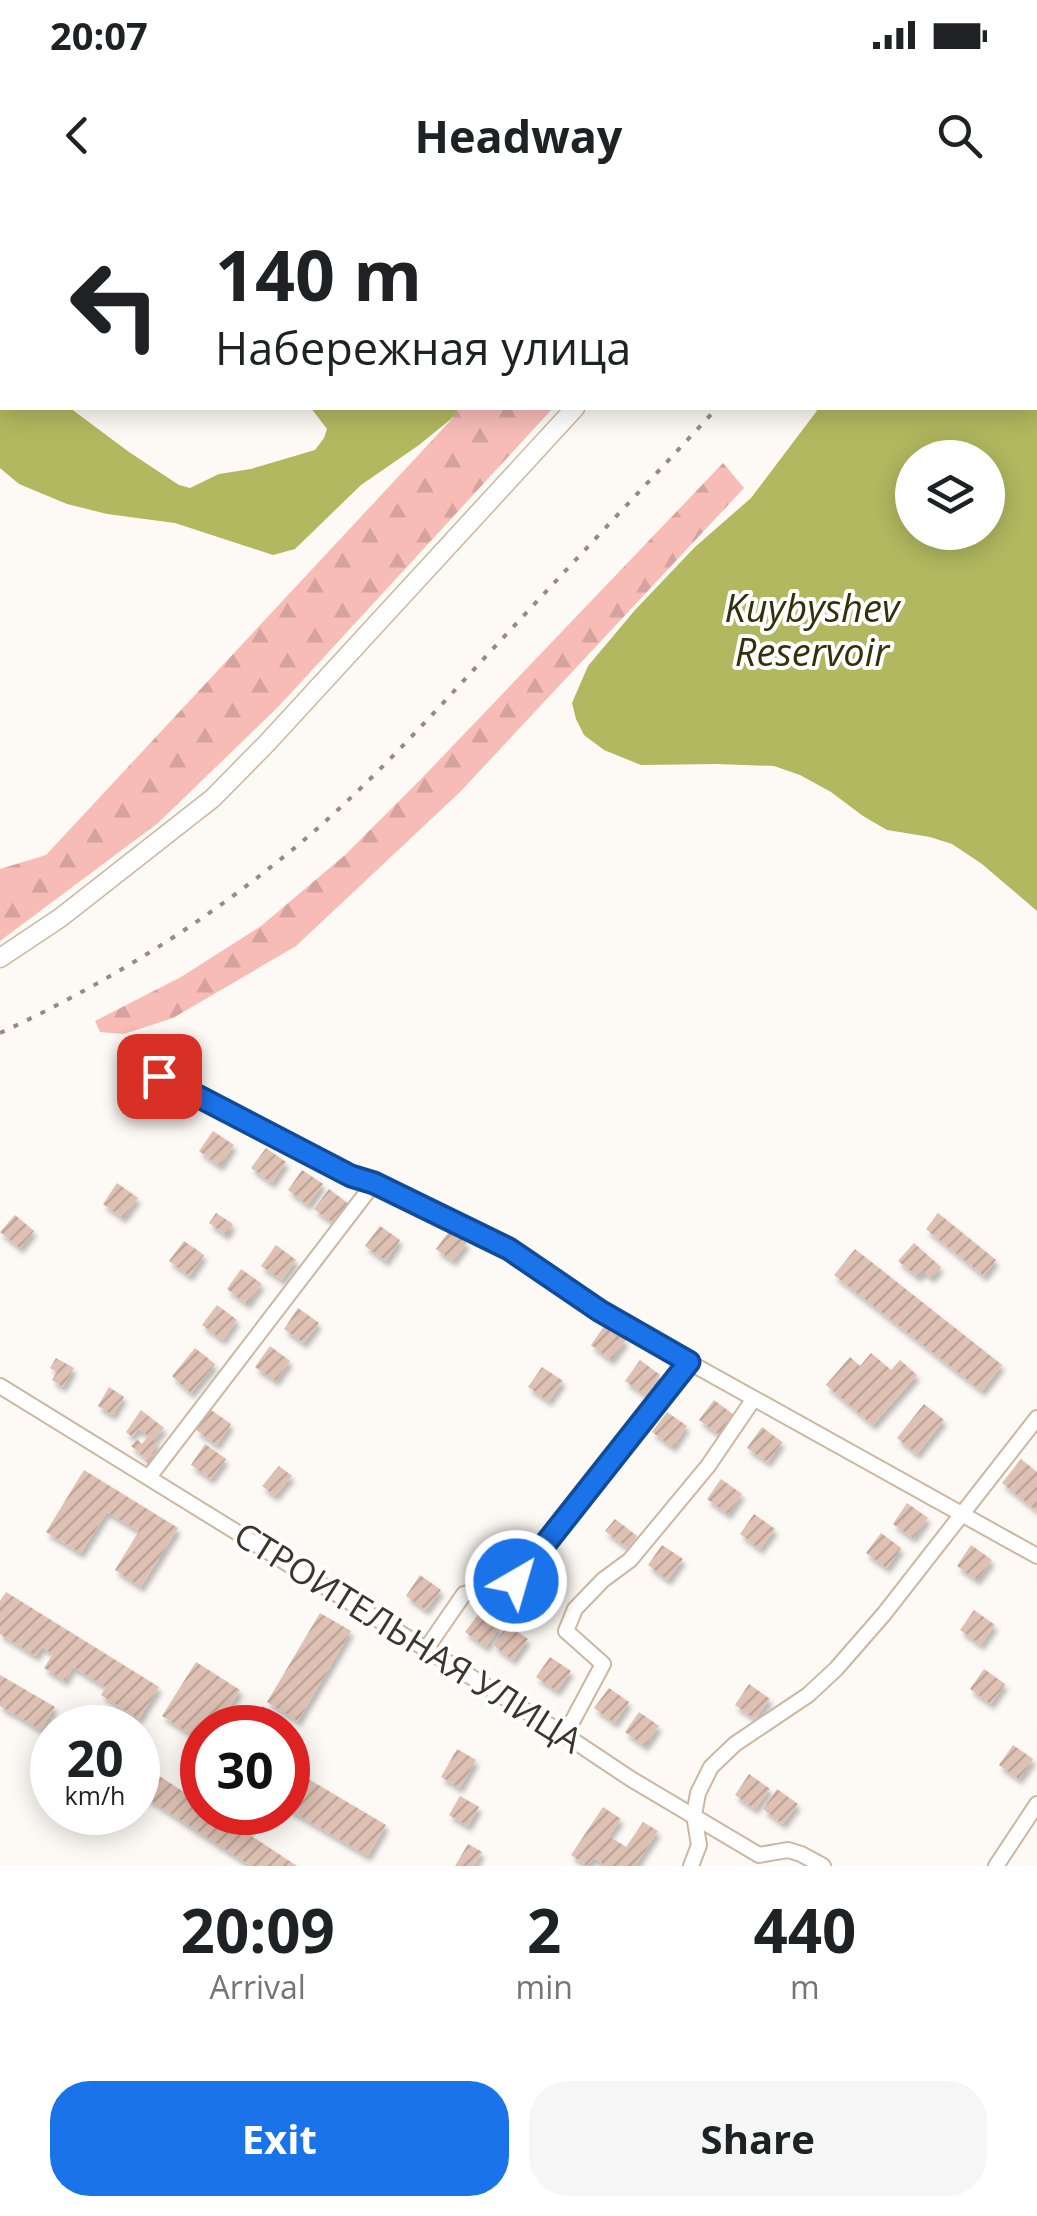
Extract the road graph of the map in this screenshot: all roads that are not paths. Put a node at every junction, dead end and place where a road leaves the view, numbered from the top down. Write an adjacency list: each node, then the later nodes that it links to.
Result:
1 (573, 410): 2 (main road)
2 (0, 958)
3 (159, 1076): 4 (street)
4 (374, 1183): 5 (street); 9 (street)
5 (689, 1362): 7 (street); 12 (street)
6 (0, 1386): 9 (street, СТРОИТЕЛЬНАЯ УЛИЦА)
7 (753, 1400): 10 (street); 13 (street)
8 (1037, 1418): 10 (street)
9 (149, 1477): 12 (street, СТРОИТЕЛЬНАЯ УЛИЦА)
10 (962, 1514): 11 (street); 15 (street)
11 (1037, 1556)
12 (426, 1649): 13 (street, СТРОИТЕЛЬНАЯ УЛИЦА)
13 (565, 1735): 15 (street, СТРОИТЕЛЬНАЯ УЛИЦА)
14 (1037, 1804): 18 (street)
15 (694, 1815): 16 (street); 17 (street, СТРОИТЕЛЬНАЯ УЛИЦА)
16 (691, 1866)
17 (822, 1866)
18 (996, 1866)

